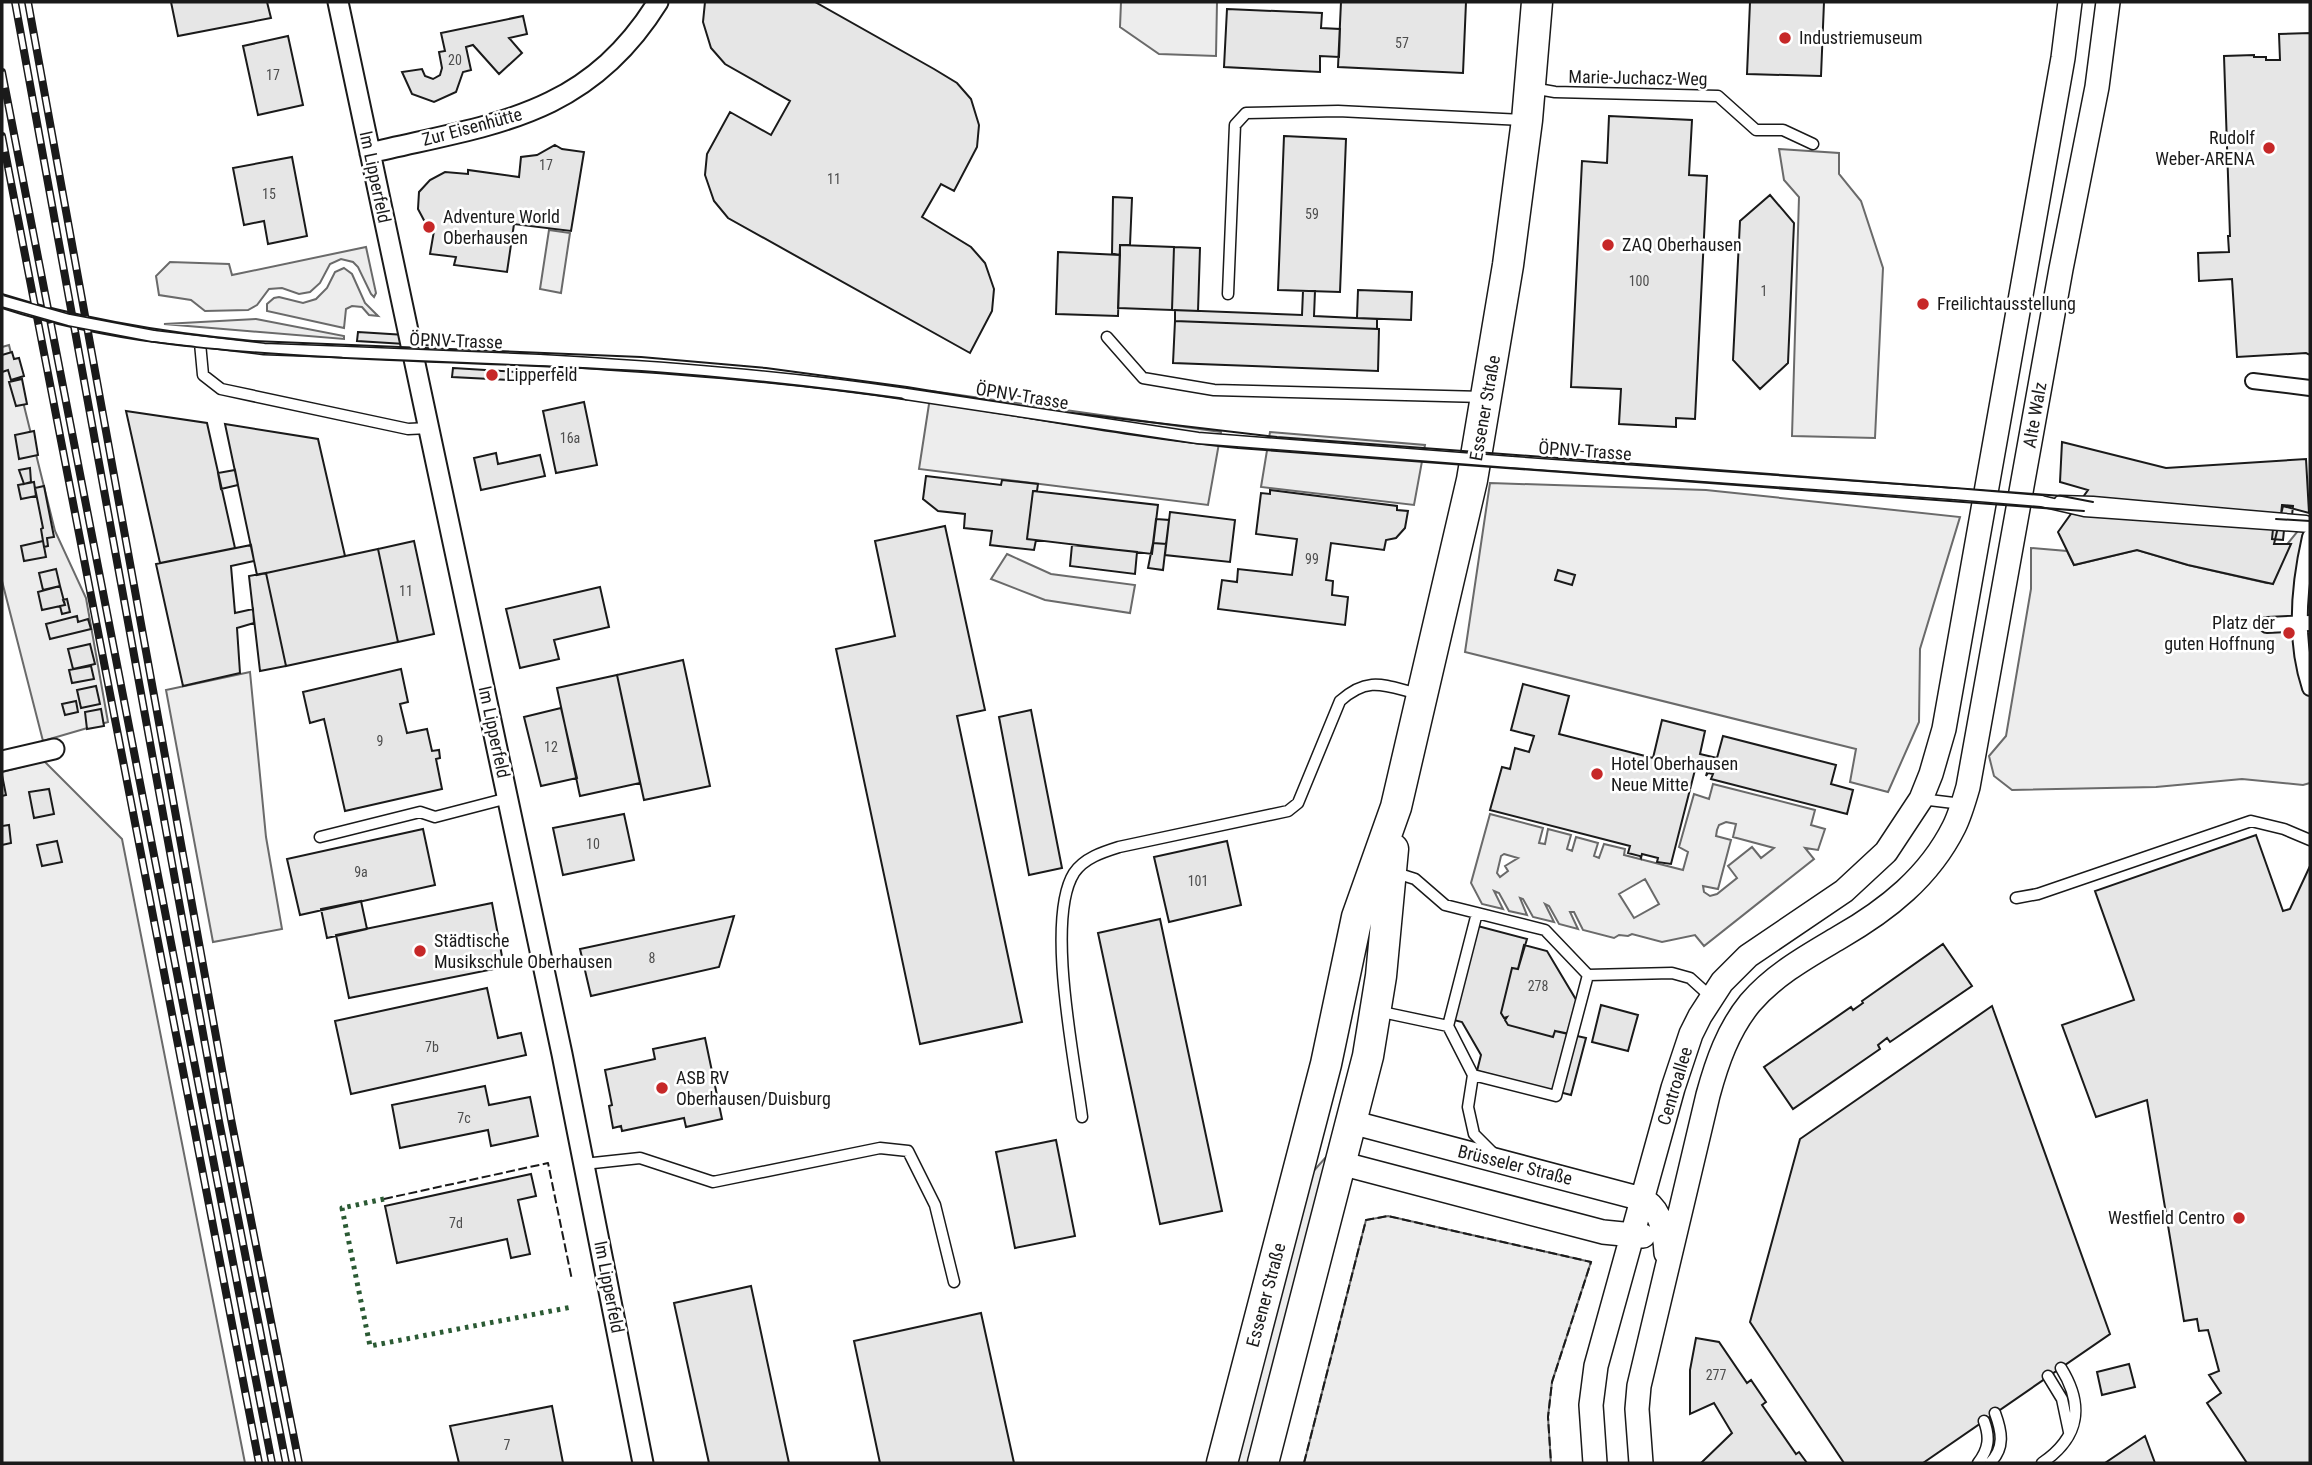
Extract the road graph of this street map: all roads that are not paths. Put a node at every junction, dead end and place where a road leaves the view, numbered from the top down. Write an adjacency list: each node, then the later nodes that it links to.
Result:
1 (338, 2): 9 (street, Im Lipperfeld)
2 (658, 2): 9 (street, Zur Eisenhütte)
3 (1537, 2): 6 (main road, Essener Straße)
4 (2070, 2): 29 (street, Alte Walz)
5 (2108, 2): 31 (street, Alte Walz)
6 (1530, 88): 7 (main road, Essener Straße); 8 (lane, Marie-Juchacz-Weg)
7 (1527, 120): 10 (lane); 16 (main road, Essener Straße)
8 (1813, 144)
9 (370, 153): 17 (street, Im Lipperfeld)
10 (1228, 294)
11 (2, 301): 13 (lane, ÖPNV-Trasse, bridge)
12 (1107, 337): 16 (lane)
13 (200, 342): 17 (lane); 18 (lane, ÖPNV-Trasse, bridge)
14 (2253, 381): 15 (street)
15 (2310, 388)
16 (1487, 397): 25 (main road, Essener Straße)
17 (429, 428): 28 (street, Im Lipperfeld)
18 (2041, 501): 19 (lane); 20 (lane)
19 (2310, 522)
20 (2310, 527)
21 (2310, 537): 22 (street)
22 (2305, 624): 23 (street); 24 (street)
23 (2267, 625)
24 (2310, 688)
25 (1423, 695): 30 (main road, Essener Straße); 42 (lane)
26 (54, 749): 27 (street)
27 (2, 761)
28 (508, 798): 32 (lane); 47 (street, Im Lipperfeld)
29 (1921, 799): 31 (lane); 38 (street, Centroallee)
30 (1396, 807): 34 (main road, Essener Straße); 44 (main road, Essener Straße)
31 (1959, 815): 49 (street, Centroallee)
32 (320, 836)
33 (2310, 840): 35 (lane)
34 (1392, 872): 36 (lane); 39 (main road, Essener Straße)
35 (2016, 898)
36 (1477, 913): 37 (lane); 40 (lane)
37 (1588, 975): 38 (lane); 41 (lane)
38 (1711, 997): 48 (street, Centroallee)
39 (1377, 1011): 40 (lane); 43 (main road, Essener Straße)
40 (1448, 1026): 41 (lane)
41 (1473, 1075): 46 (lane)
42 (1082, 1117)
43 (1351, 1122): 44 (main road); 45 (main road, Essener Straße); 46 (street, Brüsseler Straße)
44 (1309, 1128): 45 (main road); 60 (main road, Essener Straße)
45 (1340, 1163): 51 (street); 61 (main road, Essener Straße)
46 (1502, 1163): 48 (street, Brüsseler Straße)
47 (584, 1164): 53 (lane); 59 (street, Im Lipperfeld)
48 (1642, 1199): 50 (street); 51 (street, Centroallee)
49 (1680, 1212): 50 (street); 52 (street, Centroallee)
50 (1662, 1228): 51 (street); 52 (street)
51 (1631, 1236): 62 (street, Centroallee)
52 (1667, 1263): 63 (street, Centroallee)
53 (954, 1282)
54 (2061, 1367): 58 (lane)
55 (2048, 1376): 58 (lane)
56 (1995, 1413): 65 (lane)
57 (1984, 1421): 64 (lane)
58 (2069, 1433): 66 (lane)
59 (643, 1463)
60 (1222, 1463)
61 (1263, 1463)
62 (1595, 1463)
63 (1642, 1463)
64 (1978, 1463)
65 (1990, 1463)
66 (2042, 1463)

